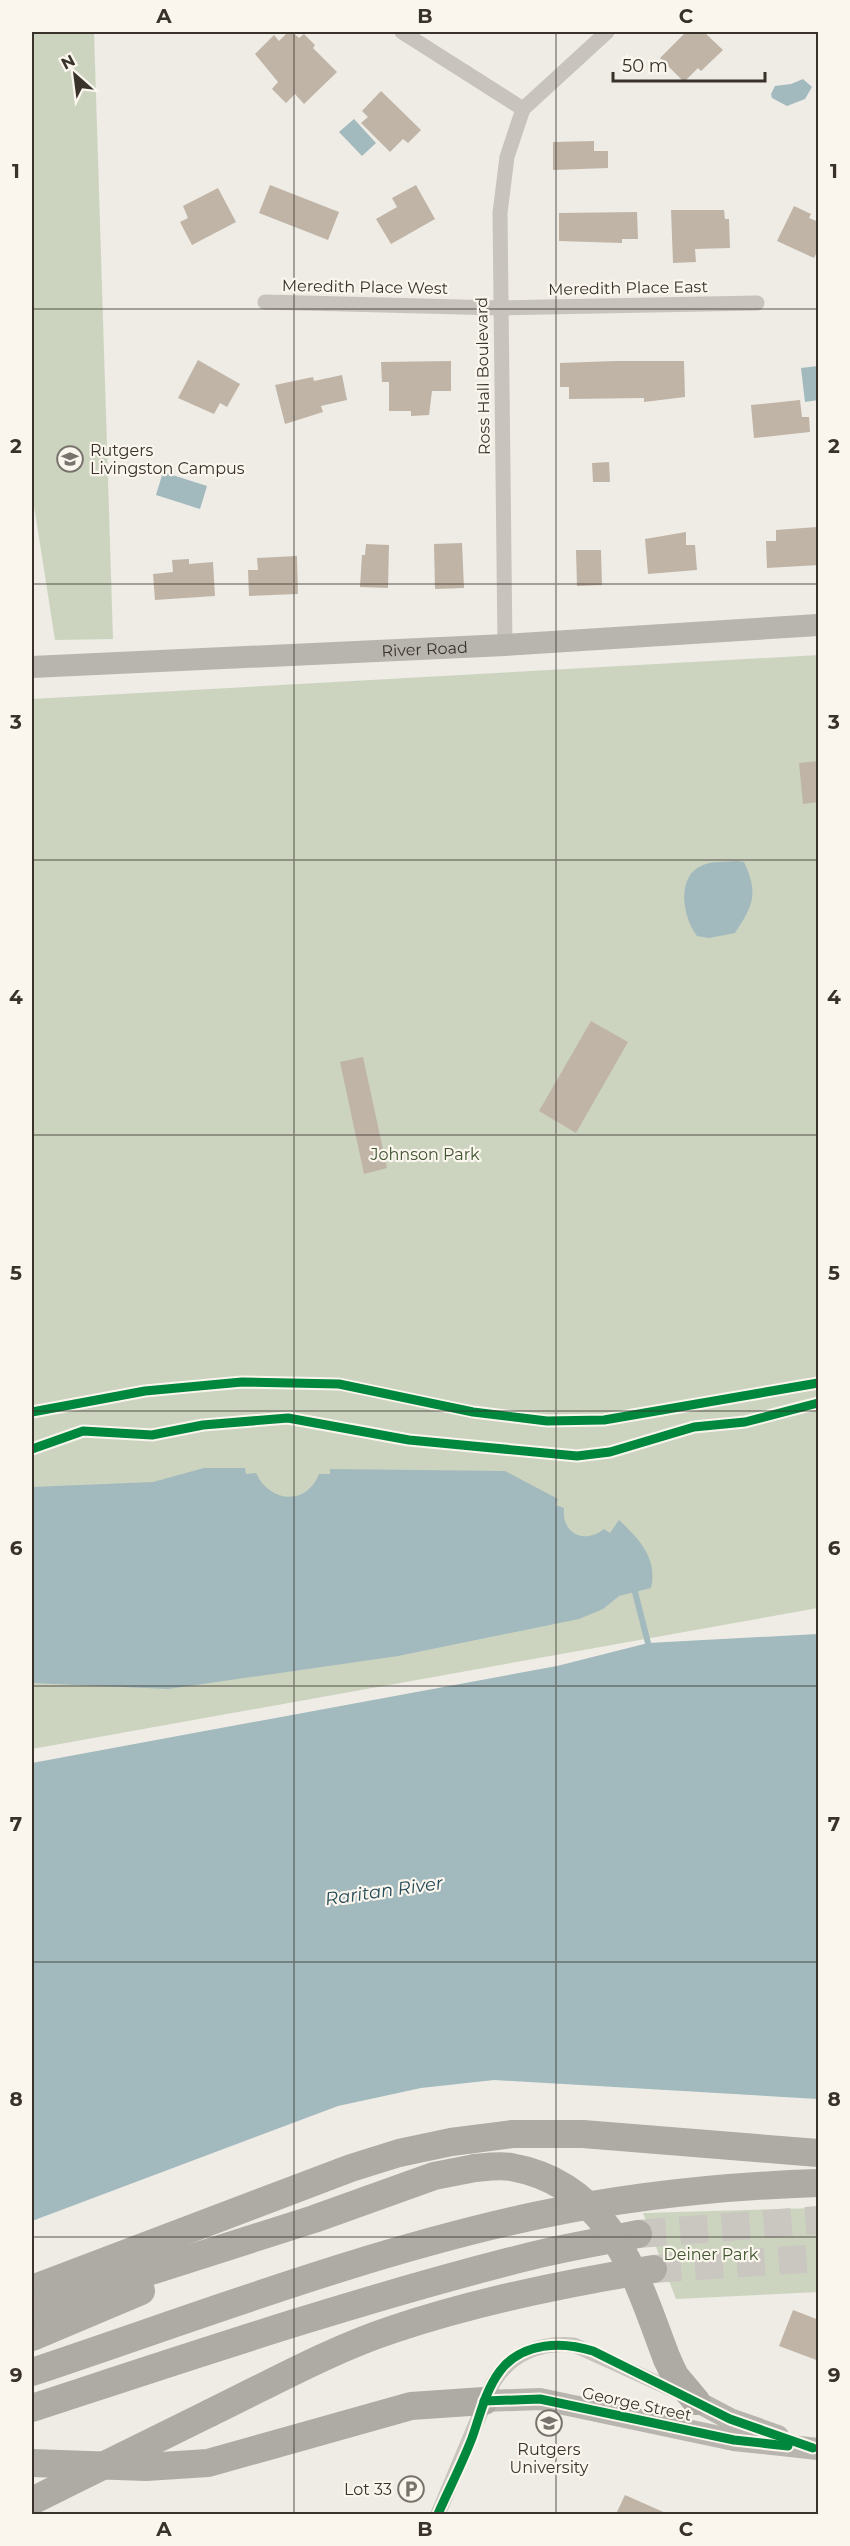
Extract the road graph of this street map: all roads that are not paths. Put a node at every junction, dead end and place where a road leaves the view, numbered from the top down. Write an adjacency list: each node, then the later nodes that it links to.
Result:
1 (402, 32): 3 (street)
2 (607, 32): 3 (street)
3 (523, 109): 6 (street, Ross Hall Boulevard)
4 (265, 302): 6 (street, Meredith Place West)
5 (757, 303): 6 (street, Meredith Place East)
6 (500, 308): 8 (street, Ross Hall Boulevard)
7 (819, 625): 8 (street, River Road)
8 (505, 645): 9 (street, River Road)
9 (32, 667)
10 (819, 2153): 15 (highway)
11 (819, 2183): 18 (highway)
12 (314, 2219): 16 (highway); 17 (highway); 20 (highway, bridge)
13 (638, 2234): 21 (highway)
14 (653, 2269): 24 (highway, bridge)
15 (32, 2289)
16 (32, 2309)
17 (32, 2337)
18 (32, 2372)
19 (484, 2401): 20 (street); 22 (street, George Street); 23 (highway); 25 (street)
20 (696, 2401): 22 (street)
21 (32, 2408)
22 (816, 2449)
23 (32, 2463)
24 (32, 2501)
25 (438, 2514)

